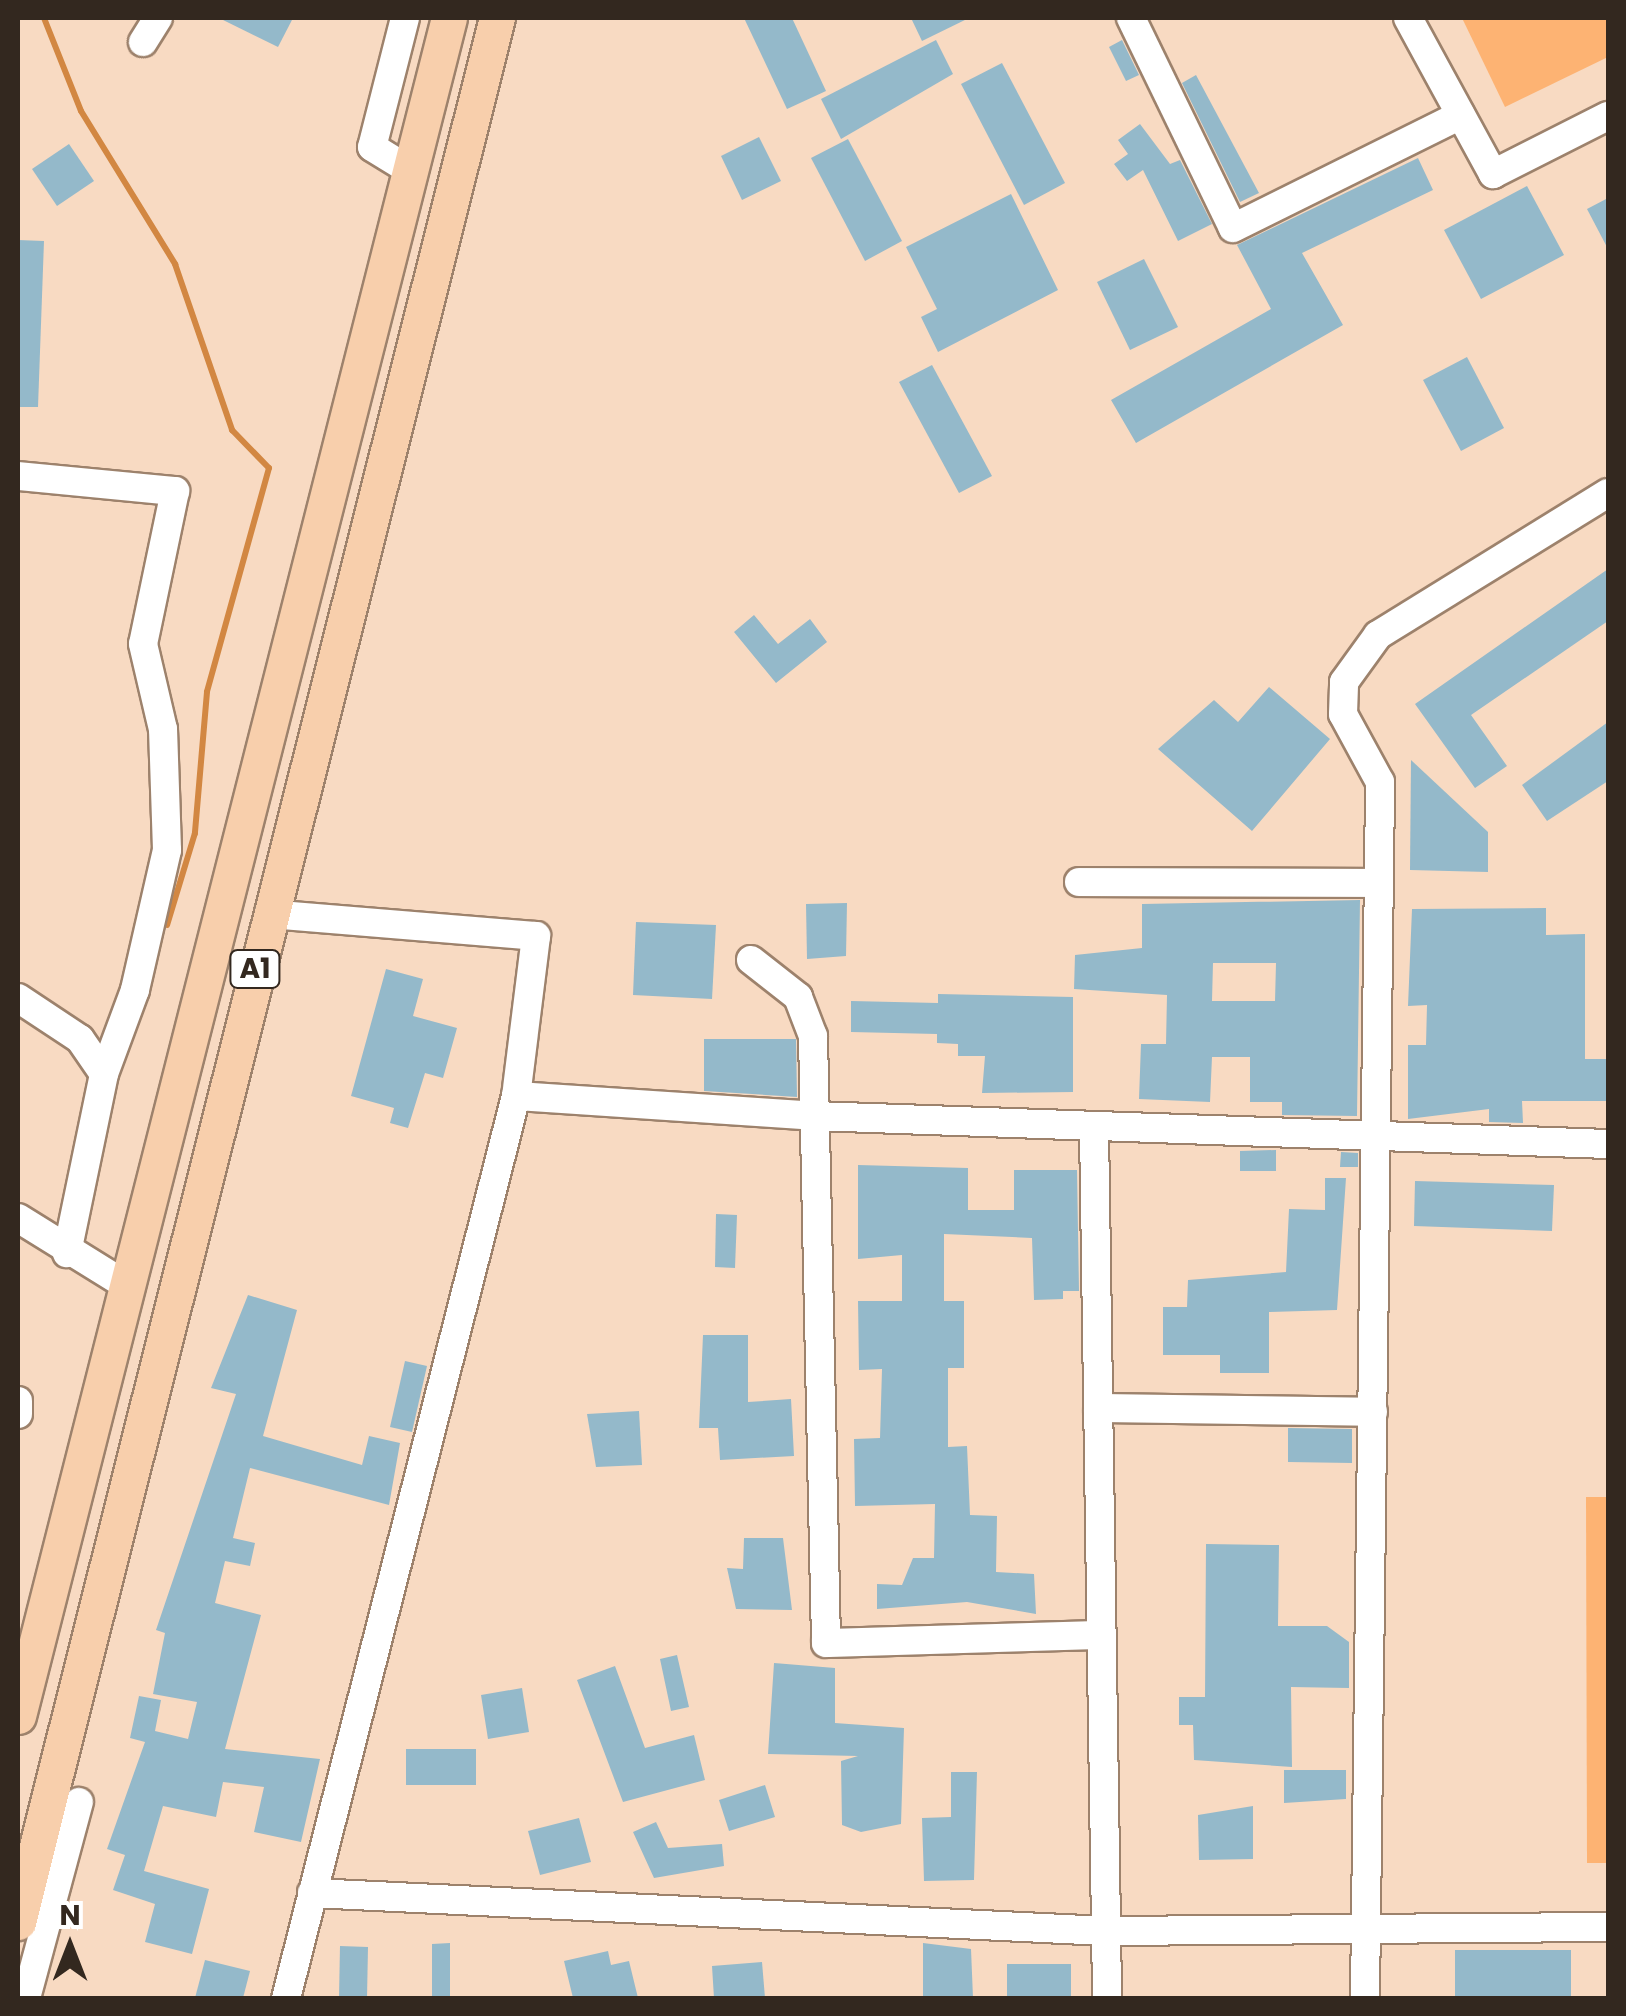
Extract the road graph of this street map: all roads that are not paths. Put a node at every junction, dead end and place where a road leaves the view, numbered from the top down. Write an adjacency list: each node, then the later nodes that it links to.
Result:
1 (158, 18): 7 (street)
2 (404, 18): 10 (street)
3 (450, 18): 10 (main road, A1)
4 (498, 18): 15 (main road, A1)
5 (1132, 18): 8 (street)
6 (1408, 18): 8 (street)
7 (143, 42)
8 (1461, 115): 9 (street)
9 (1608, 116)
10 (410, 171): 26 (main road, A1)
11 (18, 476): 18 (street)
12 (1608, 494): 14 (street)
13 (1079, 882): 14 (street)
14 (1379, 884): 22 (street)
15 (269, 914): 19 (street); 34 (main road, A1)
16 (752, 960): 20 (street)
17 (18, 998): 18 (street)
18 (104, 1074): 25 (street)
19 (516, 1096): 20 (street); 35 (street)
20 (814, 1116): 21 (street); 31 (street)
21 (1094, 1128): 22 (street); 28 (street)
22 (1376, 1136): 23 (street); 29 (street)
23 (1608, 1144)
24 (18, 1218): 25 (street)
25 (67, 1253): 26 (street)
26 (124, 1283): 32 (main road, A1)
27 (18, 1401): 30 (street)
28 (1098, 1408): 29 (street); 31 (street)
29 (1373, 1412): 38 (street)
30 (18, 1414)
31 (1100, 1635): 39 (street)
32 (18, 1716)
33 (79, 1802): 40 (street)
34 (27, 1855): 36 (main road, A1)
35 (312, 1893): 39 (street); 41 (street)
36 (18, 1915)
37 (1608, 1926): 38 (street)
38 (1365, 1931): 39 (street); 43 (street)
39 (1106, 1932): 42 (street)
40 (26, 1998)
41 (286, 1998)
42 (1107, 1998)
43 (1365, 1998)

